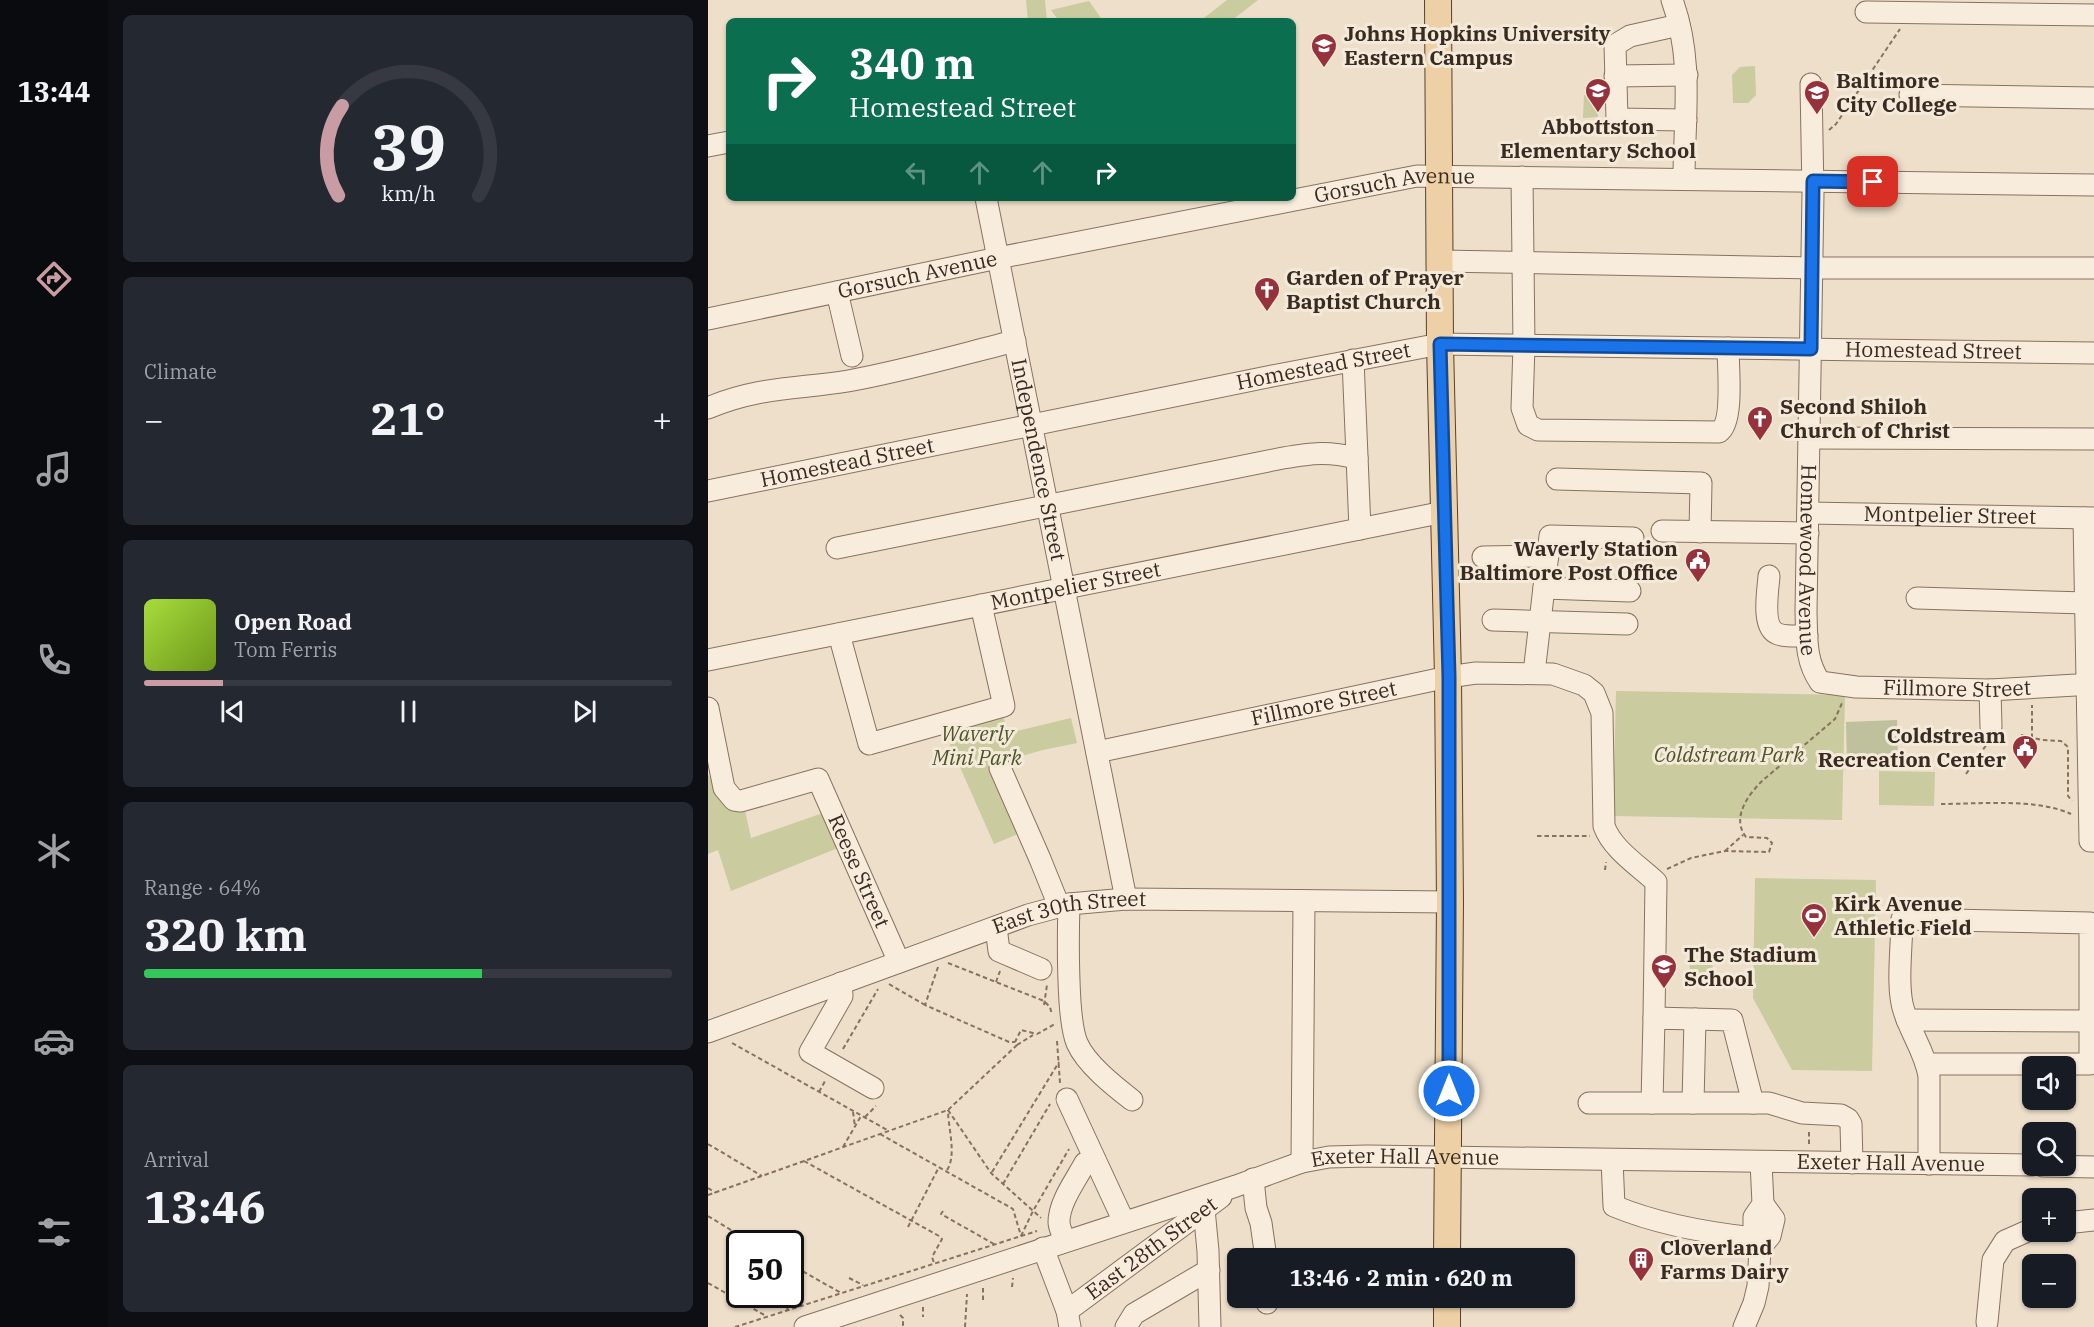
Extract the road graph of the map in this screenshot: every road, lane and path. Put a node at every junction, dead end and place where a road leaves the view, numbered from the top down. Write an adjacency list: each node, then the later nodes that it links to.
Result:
1 (1438, 0): 16 (main road)
2 (1672, 0): 6 (street)
3 (1866, 12): 4 (street)
4 (1913, 12): 5 (street); 13 (path)
5 (2094, 15)
6 (1679, 25): 7 (street); 8 (street)
7 (1687, 75): 8 (street); 12 (street)
8 (1615, 76): 12 (street)
9 (1811, 84): 19 (street, Homewood Avenue)
10 (1910, 95): 11 (street)
11 (2094, 98)
12 (1686, 120): 18 (street)
13 (1824, 134)
14 (726, 143): 15 (street)
15 (708, 146)
16 (1440, 176): 17 (street, Gorsuch Avenue); 21 (street, Gorsuch Avenue); 25 (main road)
17 (1522, 177): 18 (street, Gorsuch Avenue); 26 (street)
18 (1684, 179): 19 (street, Gorsuch Avenue)
19 (1813, 181): 20 (street, Gorsuch Avenue); 27 (street, Homewood Avenue)
20 (2094, 185)
21 (1296, 199)
22 (987, 201): 24 (street, Independence Street)
23 (1286, 201): 24 (street, Gorsuch Avenue)
24 (998, 258): 29 (street, Gorsuch Avenue); 31 (street, Independence Street)
25 (1440, 261): 26 (street); 32 (main road)
26 (1523, 262): 27 (street); 33 (street)
27 (1812, 268): 28 (street); 35 (street, Homewood Avenue)
28 (2094, 268)
29 (837, 292): 30 (street, Gorsuch Avenue); 37 (street)
30 (708, 319)
31 (1015, 341): 39 (street); 40 (street, Independence Street)
32 (1440, 344): 33 (street, Homestead Street); 38 (street, Homestead Street); 47 (main road)
33 (1524, 345): 34 (street, Homestead Street); 34 (street)
34 (1728, 348): 35 (street, Homestead Street)
35 (1811, 349): 36 (street, Homestead Street); 41 (street, Homewood Avenue)
36 (2094, 353)
37 (852, 356)
38 (1353, 360): 40 (street, Homestead Street); 43 (street)
39 (708, 408)
40 (1031, 425): 45 (street, Homestead Street); 46 (street, Independence Street)
41 (1809, 438): 42 (street); 49 (street, Homewood Avenue)
42 (2094, 439)
43 (1357, 458): 46 (street); 50 (street)
44 (1557, 479): 52 (street)
45 (708, 491)
46 (1048, 506): 54 (street); 58 (street, Independence Street)
47 (1444, 512): 50 (street, Montpelier Street); 71 (main road)
48 (2089, 518): 49 (street, Montpelier Street); 62 (street)
49 (1808, 523): 52 (street, Montpelier Street); 68 (street, Homewood Avenue)
50 (1360, 529): 58 (street, Montpelier Street)
51 (1662, 531): 52 (street, Montpelier Street)
52 (1700, 532)
53 (1633, 538): 55 (street)
54 (837, 548)
55 (1548, 556): 56 (street); 59 (street)
56 (1483, 557)
57 (1769, 576): 68 (street)
58 (1064, 588): 63 (street, Montpelier Street); 81 (street, Independence Street)
59 (1544, 588): 60 (street); 65 (street)
60 (1630, 591)
61 (1917, 598): 62 (street)
62 (2086, 603): 73 (street)
63 (981, 605): 67 (street, Montpelier Street); 67 (street)
64 (1493, 620): 65 (street)
65 (1540, 622): 66 (street); 70 (street)
66 (1627, 624)
67 (839, 634): 69 (street, Montpelier Street)
68 (1807, 636): 72 (street, Homewood Avenue)
69 (708, 660)
70 (1543, 673): 71 (street, Fillmore Street); 101 (street, Fillmore Street)
71 (1449, 677): 81 (street, Fillmore Street); 91 (main road)
72 (1820, 682): 74 (street, Fillmore Street)
73 (2091, 684): 74 (street, Fillmore Street); 86 (street)
74 (1990, 690): 78 (street)
75 (1846, 696): 85 (path)
76 (2032, 698): 80 (path)
77 (708, 708): 94 (street, Reese Street)
78 (1990, 735): 83 (path)
79 (2021, 735): 80 (path)
80 (2031, 738): 86 (path)
81 (1097, 752): 89 (street, Independence Street)
82 (1000, 768): 92 (street)
83 (1966, 774)
84 (1941, 804): 86 (path)
85 (1744, 834): 87 (path); 87 (path)
86 (2092, 835)
87 (1725, 851): 88 (path)
88 (1665, 869)
89 (1126, 899): 90 (street, East 30th Street); 92 (street, East 30th Street)
90 (1304, 901): 91 (street, East 30th Street); 135 (street)
91 (1450, 902): 132 (main road)
92 (1064, 905): 93 (street, East 30th Street); 116 (street)
93 (996, 927): 94 (street, East 30th Street); 96 (street)
94 (899, 962): 98 (street, East 30th Street)
95 (1001, 969): 97 (path)
96 (1046, 973): 99 (path)
97 (996, 982): 99 (path); 100 (path)
98 (841, 984): 107 (street, East 30th Street); 114 (street)
99 (1044, 1003): 105 (path)
100 (925, 1005): 108 (path); 109 (path)
101 (1654, 1018): 102 (street); 119 (street, Fillmore Street)
102 (1695, 1019): 117 (street); 120 (street)
103 (1907, 1020): 104 (street); 104 (street); 111 (street)
104 (2090, 1021): 111 (street)
105 (1055, 1024): 106 (path); 110 (path)
106 (1034, 1034): 108 (path); 108 (path)
107 (716, 1035): 113 (path)
108 (1016, 1043): 122 (path)
109 (840, 1054)
110 (1059, 1062): 115 (path); 145 (path)
111 (1927, 1064): 139 (street)
112 (825, 1081): 113 (path)
113 (819, 1092): 121 (path)
114 (877, 1094): 123 (path)
115 (1060, 1095): 148 (path); 160 (street)
116 (1132, 1100)
117 (1753, 1102): 120 (street); 138 (street)
118 (1589, 1103): 119 (street)
119 (1652, 1103): 120 (street)
120 (1694, 1103)
121 (852, 1110): 123 (path); 125 (path)
122 (948, 1110): 126 (path); 144 (path); 145 (path)
123 (863, 1116): 125 (path); 126 (path)
124 (1810, 1123): 131 (path)
125 (855, 1127): 130 (path)
126 (889, 1131): 127 (path)
127 (880, 1134): 130 (path); 141 (path)
128 (708, 1144): 146 (path)
129 (1072, 1145): 156 (path)
130 (843, 1147): 134 (path)
131 (1809, 1149)
132 (1448, 1158): 133 (street, Exeter Hall Avenue); 135 (street, Exeter Hall Avenue); 171 (main road)
133 (1612, 1160): 136 (street, Exeter Hall Avenue); 167 (street)
134 (804, 1161): 146 (path); 158 (path)
135 (1302, 1162): 147 (street, Exeter Hall Avenue)
136 (1761, 1162): 138 (street, Exeter Hall Avenue); 167 (street)
137 (1085, 1163): 164 (street)
138 (1852, 1163): 139 (street, Exeter Hall Avenue)
139 (1929, 1164): 140 (street, Exeter Hall Avenue)
140 (2022, 1165)
141 (939, 1167): 144 (path); 158 (path)
142 (2076, 1167): 143 (street)
143 (2094, 1167)
144 (947, 1170): 166 (path)
145 (991, 1173): 148 (path)
146 (762, 1176): 150 (path)
147 (1245, 1182): 154 (street, East 28th Street); 160 (street, Exeter Hall Avenue); 170 (street)
148 (1003, 1184): 153 (path)
149 (708, 1188): 150 (path)
150 (716, 1193): 152 (path)
151 (1023, 1194): 153 (path)
152 (708, 1195)
153 (1019, 1199): 156 (path)
154 (1204, 1209): 173 (street); 191 (street, East 28th Street)
155 (943, 1210): 168 (path)
156 (1033, 1211): 164 (path); 166 (path)
157 (708, 1216): 163 (path)
158 (911, 1220): 162 (path); 172 (path)
159 (2094, 1220): 161 (street)
160 (1124, 1222): 164 (street, Exeter Hall Avenue)
161 (2076, 1222)
162 (908, 1227)
163 (731, 1230)
164 (1058, 1230): 166 (path); 169 (street, Exeter Hall Avenue)
165 (2022, 1233): 192 (street)
166 (1021, 1236): 168 (path)
167 (1757, 1243): 200 (street)
168 (994, 1244): 172 (path)
169 (1043, 1248): 191 (street); 194 (street, Exeter Hall Avenue)
170 (1265, 1248)
171 (1447, 1248)
172 (934, 1263): 178 (path)
173 (1209, 1270): 197 (street); 198 (street)
174 (804, 1272): 181 (path)
175 (849, 1278): 178 (path)
176 (1013, 1278): 179 (path)
177 (708, 1283): 189 (path)
178 (864, 1286): 181 (path)
179 (1012, 1287)
180 (983, 1288): 183 (path)
181 (841, 1293): 187 (path)
182 (967, 1293): 196 (path)
183 (983, 1301)
184 (786, 1308): 187 (path)
185 (923, 1308): 190 (path)
186 (1447, 1308): 199 (main road)
187 (789, 1310): 189 (path)
188 (900, 1315): 195 (path)
189 (767, 1317): 193 (path)
190 (923, 1317)
191 (1069, 1319)
192 (1987, 1322)
193 (735, 1327)
194 (804, 1327)
195 (903, 1327)
196 (965, 1327)
197 (1126, 1327)
198 (1210, 1327)
199 (1446, 1327)
200 (1744, 1327)

